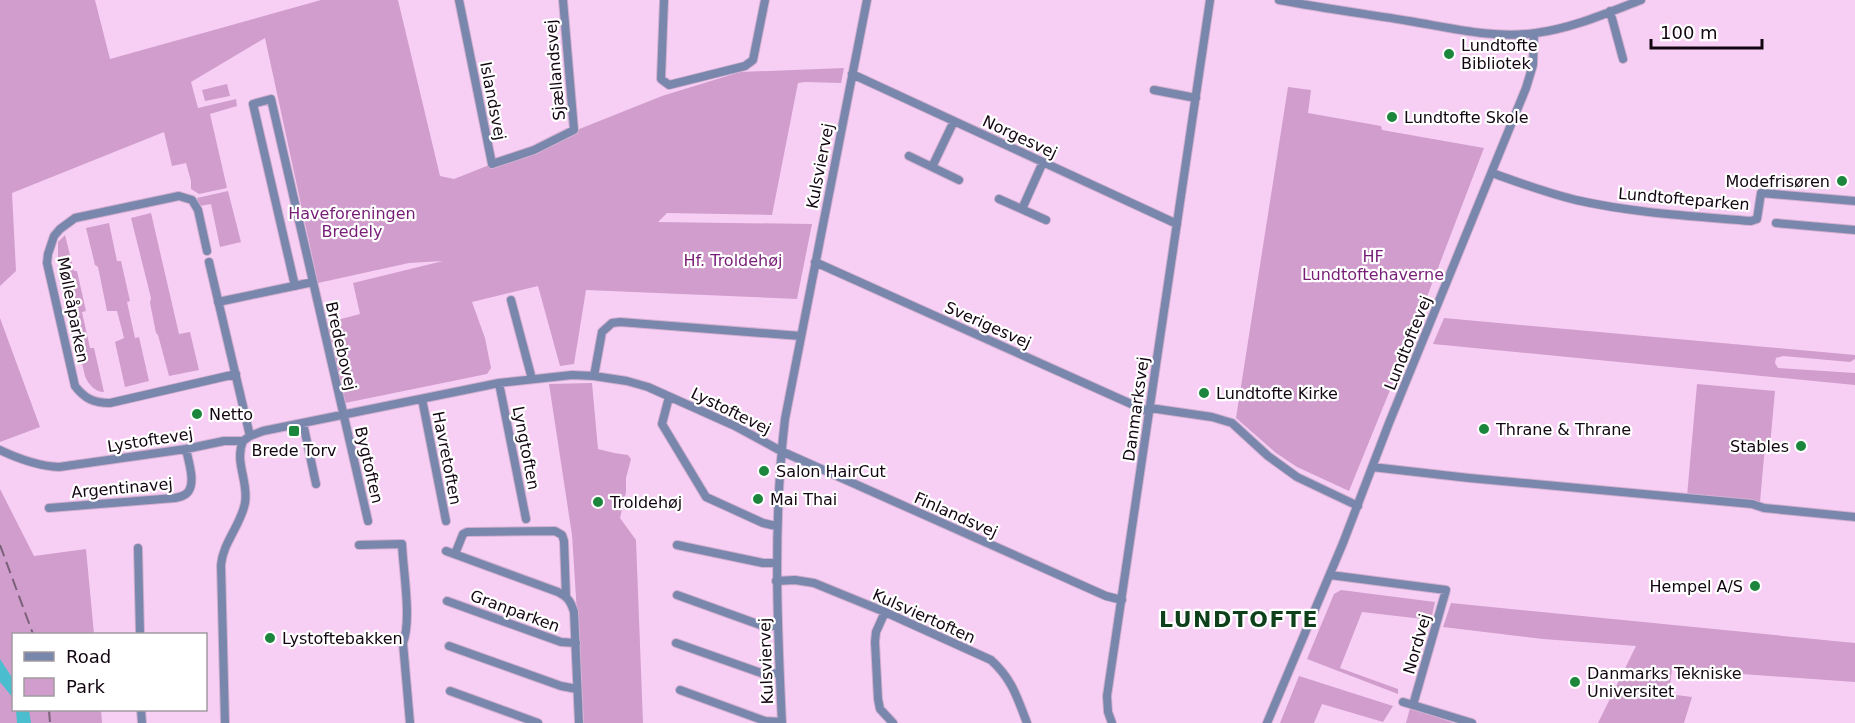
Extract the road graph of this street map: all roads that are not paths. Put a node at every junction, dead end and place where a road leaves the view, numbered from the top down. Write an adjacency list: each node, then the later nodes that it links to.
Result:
1 (459, 0): 16 (street, Islandsvej)
2 (563, 0): 16 (street, Sjællandsvej)
3 (664, 0): 4 (street)
4 (765, 0)
5 (867, 0): 12 (street, Kulsviervej)
6 (1210, 0): 14 (street, Danmarksvej)
7 (1279, 0): 10 (street)
8 (1641, 0): 9 (street)
9 (1610, 12): 10 (street); 11 (street)
10 (1534, 34): 20 (street, Lundtoftevej)
11 (1623, 59)
12 (852, 74): 15 (street, Norgesvej); 31 (street, Kulsviervej)
13 (1154, 90): 14 (street)
14 (1196, 98): 27 (street, Danmarksvej)
15 (954, 121): 18 (street, Norgesvej); 19 (street)
16 (534, 150)
17 (909, 156): 19 (street)
18 (1043, 162): 24 (street); 27 (street, Norgesvej)
19 (932, 167): 21 (street)
20 (1492, 173): 23 (street, Lundtofteparken); 50 (street, Lundtoftevej)
21 (959, 180)
22 (999, 199): 24 (street)
23 (1855, 201)
24 (1022, 209): 25 (street)
25 (1046, 220)
26 (1776, 223): 28 (street)
27 (1177, 224): 43 (street, Danmarksvej)
28 (1855, 230)
29 (207, 251): 37 (street, Mølleåparken)
30 (209, 262): 35 (street)
31 (815, 262): 36 (street, Kulsviervej); 43 (street, Sverigesvej)
32 (313, 282): 33 (street, Bredebovej); 33 (street, Bredebovej); 44 (street, Bredebovej)
33 (295, 286): 35 (street, Bredebovej)
34 (511, 300): 39 (street)
35 (218, 302): 37 (street)
36 (801, 336): 38 (street); 49 (street, Kulsviervej)
37 (236, 374): 46 (street)
38 (594, 376): 39 (street, Lystoftevej); 41 (street, Lystoftevej)
39 (532, 379): 40 (street, Lystoftevej)
40 (499, 383): 42 (street, Lystoftevej); 55 (street, Lyngtoften)
41 (669, 397): 49 (street, Lystoftevej); 58 (street, Lystoftevej)
42 (422, 399): 44 (street, Lystoftevej); 57 (street, Havretoften)
43 (1149, 410): 52 (street, Sverigesvej); 69 (street, Danmarksvej)
44 (343, 415): 45 (street, Lystoftevej); 56 (street, Bygtoften)
45 (303, 423): 46 (street, Lystoftevej); 51 (street)
46 (246, 439): 47 (street, Lystoftevej); 84 (street)
47 (186, 448): 48 (street, Lystoftevej); 53 (street, Argentinavej)
48 (0, 450)
49 (781, 451): 58 (street, Kulsviervej); 69 (street, Finlandsvej)
50 (1372, 467): 52 (street, Lundtoftevej); 54 (street)
51 (316, 484)
52 (1358, 506): 65 (street, Lundtoftevej)
53 (49, 508)
54 (1855, 517)
55 (526, 519)
56 (368, 520)
57 (446, 521)
58 (776, 526): 64 (street, Kulsviervej)
59 (359, 545): 85 (street)
60 (676, 545): 64 (street)
61 (138, 548): 73 (street)
62 (446, 551): 63 (street, Granparken)
63 (455, 554): 68 (street, Granparken); 68 (street, Granparken)
64 (776, 563): 66 (street, Kulsviervej)
65 (1330, 575): 82 (street, Nordvej); 91 (street, Lundtoftevej)
66 (777, 581): 71 (street, Kulsviertoften); 72 (street, Kulsviervej)
67 (677, 595): 72 (street)
68 (566, 596): 74 (street, Granparken)
69 (1122, 600): 90 (street, Danmarksvej)
70 (447, 601): 74 (street, Granparken)
71 (885, 612): 88 (street); 89 (street, Kulsviertoften)
72 (778, 626): 77 (street, Kulsviervej)
73 (140, 633)
74 (576, 643): 78 (street, Granparken)
75 (676, 643): 77 (street)
76 (448, 646): 78 (street)
77 (779, 673): 83 (street, Kulsviervej)
78 (577, 689): 87 (street, Granparken)
79 (680, 690): 83 (street)
80 (450, 691): 86 (street)
81 (1403, 702): 82 (street)
82 (1413, 705): 92 (street)
83 (782, 722)
84 (225, 723)
85 (410, 723)
86 (538, 723)
87 (579, 723)
88 (892, 723)
89 (1027, 723)
90 (1112, 723)
91 (1267, 723)
92 (1472, 723)

